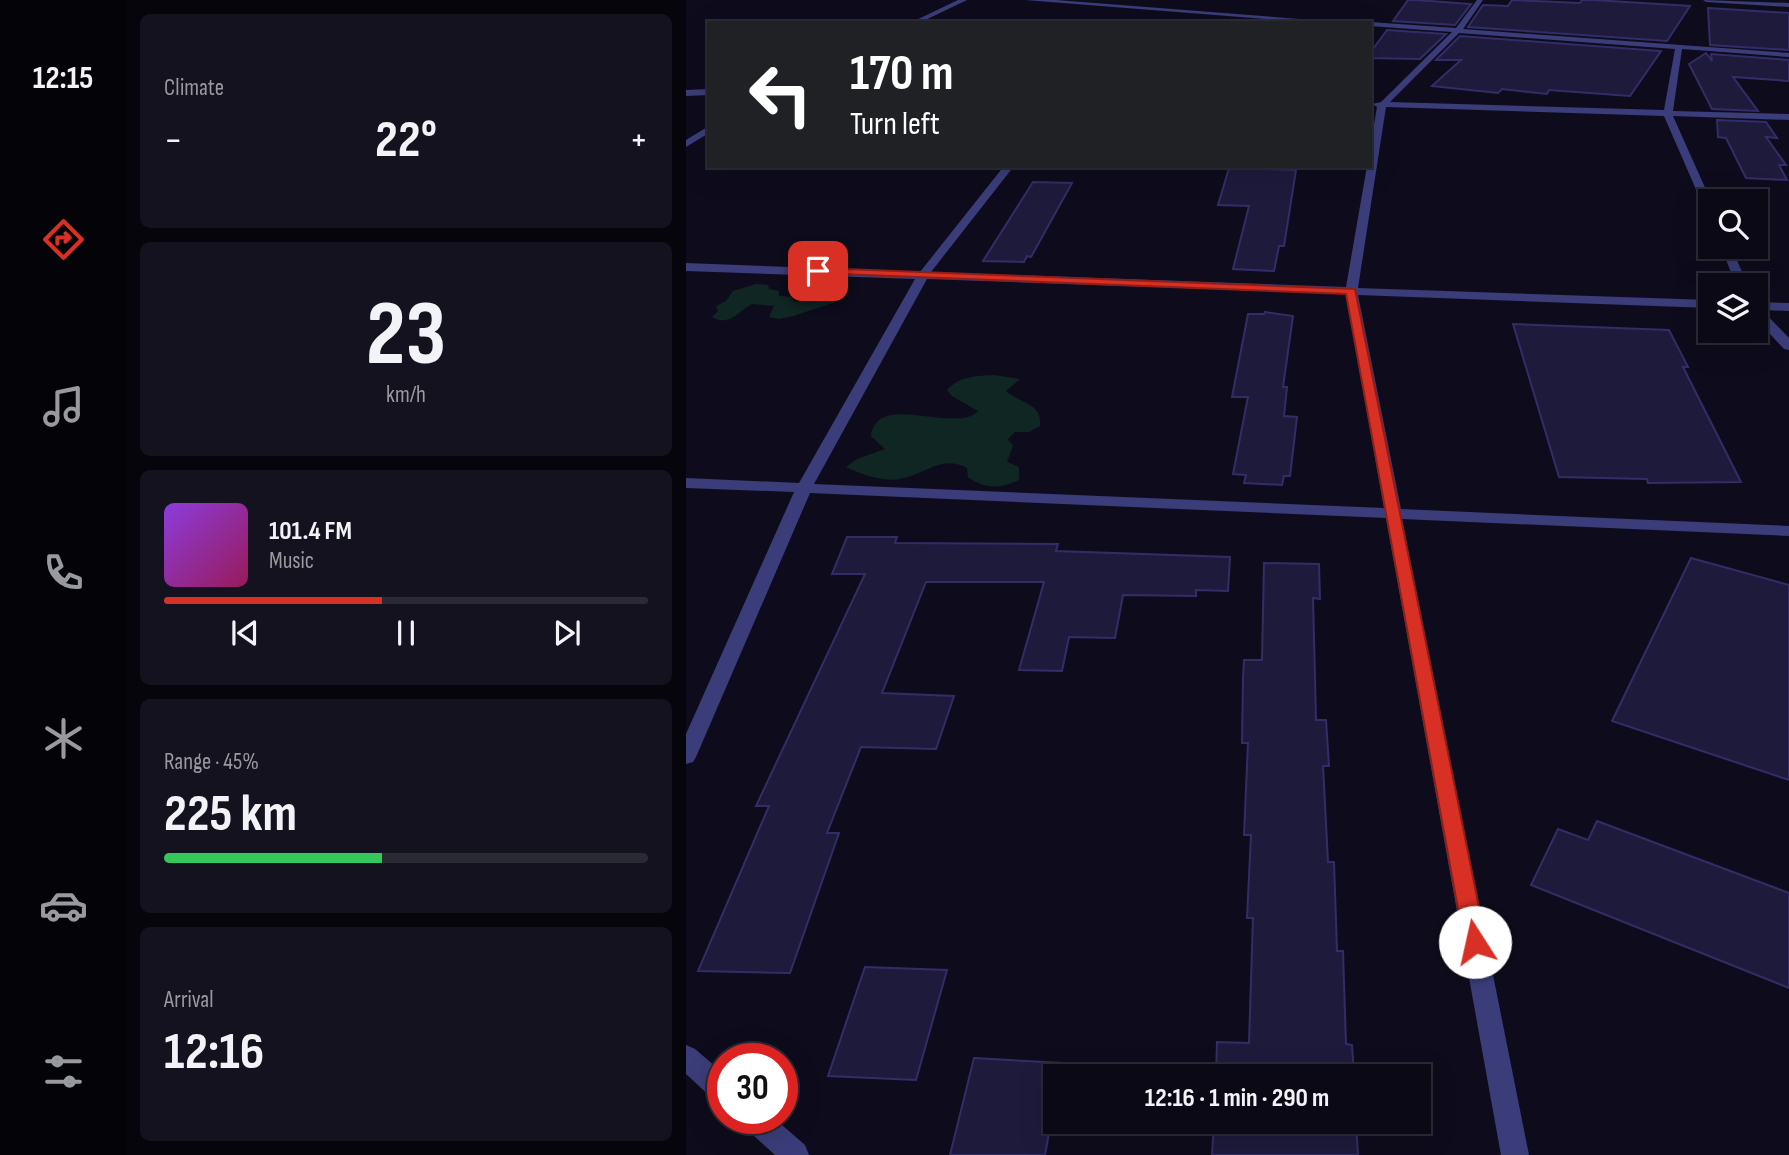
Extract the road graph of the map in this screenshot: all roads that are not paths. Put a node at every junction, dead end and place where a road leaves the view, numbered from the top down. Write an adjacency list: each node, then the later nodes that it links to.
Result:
1 (964, 0): 7 (street)
2 (1028, 0): 6 (street)
3 (1480, 0): 11 (street)
4 (1706, 0): 5 (street)
5 (1789, 5)
6 (1209, 13): 8 (street); 9 (street)
7 (918, 21)
8 (1196, 21)
9 (1321, 21)
10 (1372, 24): 11 (street)
11 (1458, 30): 12 (street); 16 (street)
12 (1679, 47): 13 (street); 17 (street)
13 (1789, 55)
14 (707, 92): 15 (street)
15 (686, 93)
16 (1376, 104): 17 (street); 20 (street)
17 (1668, 114): 18 (street); 24 (street)
18 (1789, 117)
19 (707, 130): 21 (street)
20 (1372, 134)
21 (686, 144)
22 (1007, 168): 26 (street)
23 (1367, 168): 27 (street)
24 (1701, 189)
25 (686, 267): 26 (street)
26 (924, 274): 27 (street); 34 (street)
27 (1351, 291): 28 (street); 35 (street)
28 (1698, 304)
29 (1789, 307): 30 (street)
30 (1768, 308)
31 (1768, 323): 32 (street)
32 (1789, 346)
33 (686, 483): 34 (street)
34 (805, 486): 35 (street); 37 (street)
35 (1395, 514): 36 (street); 42 (street)
36 (1789, 531)
37 (686, 757)
38 (686, 1057): 39 (street)
39 (707, 1076)
40 (772, 1134): 41 (street)
41 (795, 1155)
42 (1516, 1155)

